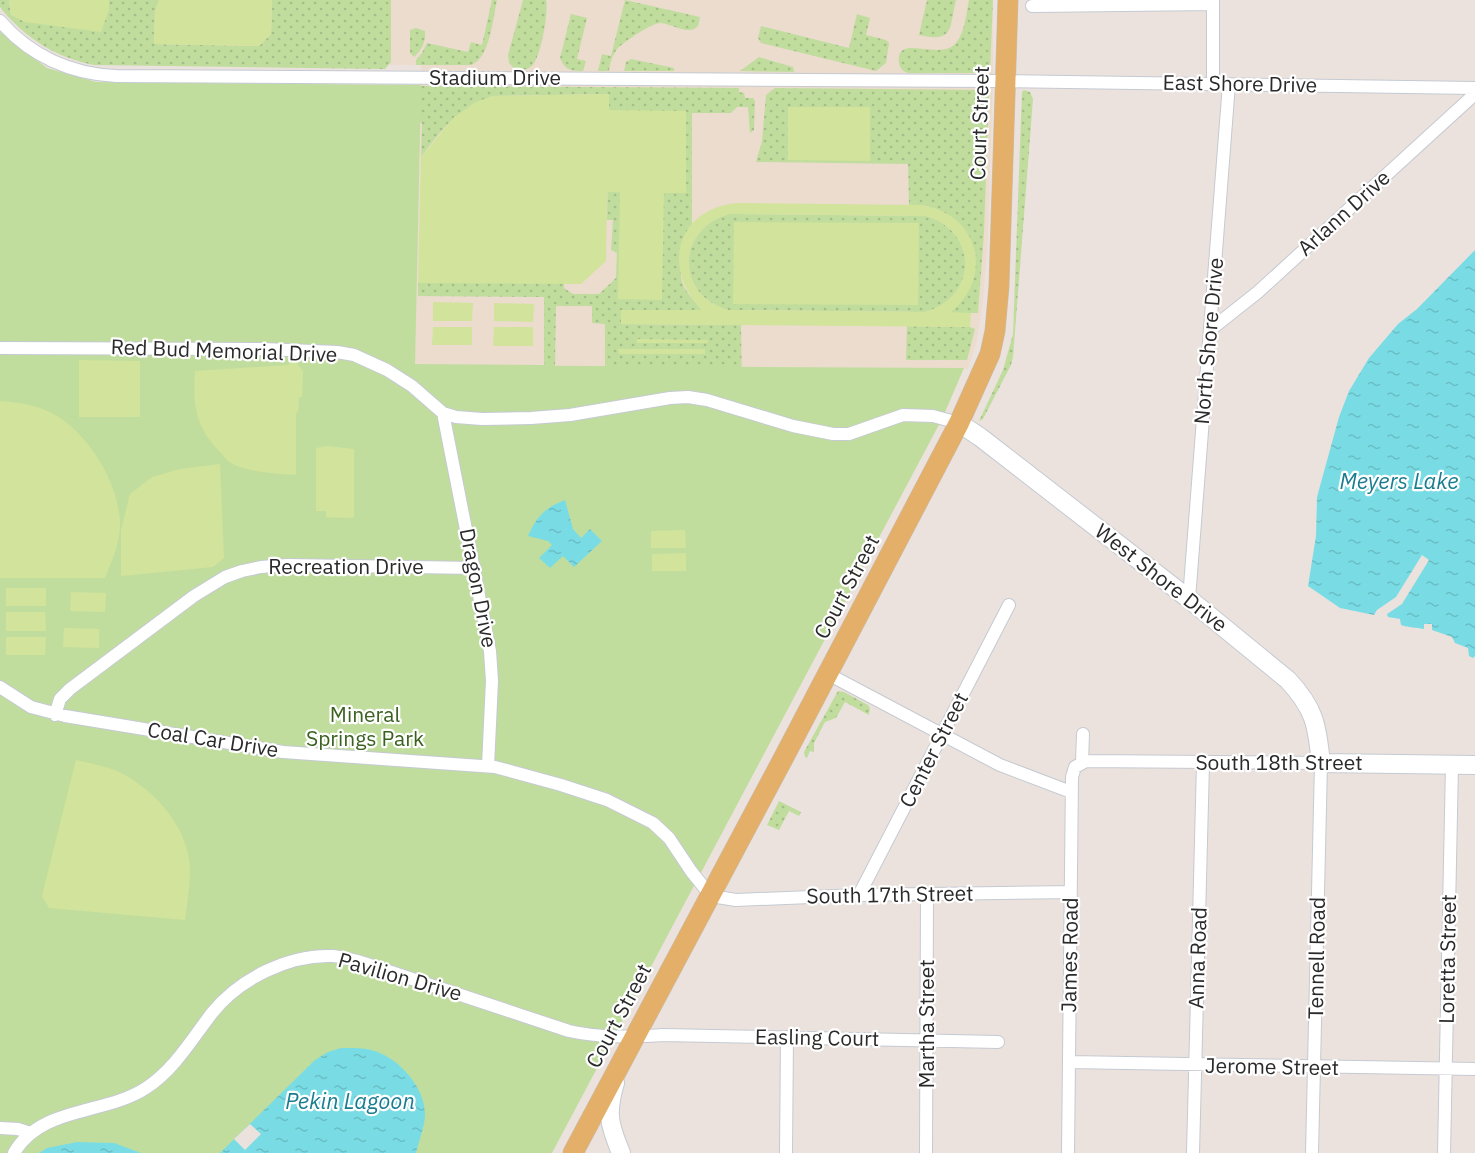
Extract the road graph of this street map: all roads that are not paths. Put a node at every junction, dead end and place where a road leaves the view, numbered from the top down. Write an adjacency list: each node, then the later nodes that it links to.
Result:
1 (1008, 0): 5 (main road, Court Street)
2 (1213, 2): 3 (street); 6 (street)
3 (1032, 6)
4 (0, 21): 5 (street, Stadium Drive)
5 (1006, 81): 6 (street, East Shore Drive); 13 (main road, Court Street)
6 (1213, 84): 7 (street, East Shore Drive)
7 (1229, 84): 8 (street, East Shore Drive); 10 (street, North Shore Drive)
8 (1475, 88)
9 (1475, 94): 10 (street, Arlann Drive)
10 (1210, 330): 15 (street, North Shore Drive)
11 (0, 348): 12 (street, Red Bud Memorial Drive)
12 (443, 413): 13 (street); 14 (street, Dragon Drive)
13 (959, 423): 15 (street, West Shore Drive); 17 (main road, Court Street)
14 (475, 568): 19 (street, Recreation Drive); 27 (street, Dragon Drive)
15 (1189, 599): 24 (street, West Shore Drive)
16 (1009, 605): 20 (street, Center Street)
17 (828, 674): 20 (street); 32 (main road, Court Street)
18 (0, 687): 19 (street, Coal Car Drive)
19 (55, 715): 27 (street, Coal Car Drive)
20 (942, 734): 28 (street); 30 (street, Center Street)
21 (1083, 734): 22 (street)
22 (1082, 762): 23 (street, South 18th Street); 28 (street, James Road)
23 (1203, 763): 24 (street, South 18th Street); 39 (street, Anna Road)
24 (1321, 763): 25 (street, South 18th Street); 40 (street, Tennell Road)
25 (1452, 765): 26 (street, South 18th Street); 41 (street, Loretta Street)
26 (1475, 765)
27 (488, 766): 32 (street, Coal Car Drive)
28 (1071, 792): 29 (street, James Road)
29 (1071, 892): 31 (street, South 17th Street); 38 (street, James Road)
30 (859, 895): 31 (street, South 17th Street); 32 (street, South 17th Street)
31 (927, 895): 35 (street, Martha Street)
32 (711, 896): 33 (main road, Court Street)
33 (635, 1036): 34 (street, Easling Court); 37 (main road, Court Street); 44 (street, Pavilion Drive)
34 (787, 1037): 35 (street, Easling Court); 48 (street)
35 (926, 1041): 36 (street, Easling Court); 49 (street, Martha Street)
36 (998, 1042)
37 (624, 1059): 46 (main road, Court Street); 47 (street)
38 (1069, 1062): 39 (street, Jerome Street); 50 (street, James Road)
39 (1195, 1065): 40 (street, Jerome Street); 51 (street, Anna Road)
40 (1314, 1068): 41 (street, Jerome Street); 52 (street, Tennell Road)
41 (1446, 1069): 42 (street, Jerome Street); 53 (street, Loretta Street)
42 (1475, 1069)
43 (0, 1128): 44 (street)
44 (30, 1133): 45 (street, Pavilion Drive)
45 (14, 1153)
46 (573, 1153)
47 (621, 1153)
48 (786, 1153)
49 (926, 1153)
50 (1068, 1153)
51 (1193, 1153)
52 (1312, 1153)
53 (1444, 1153)

